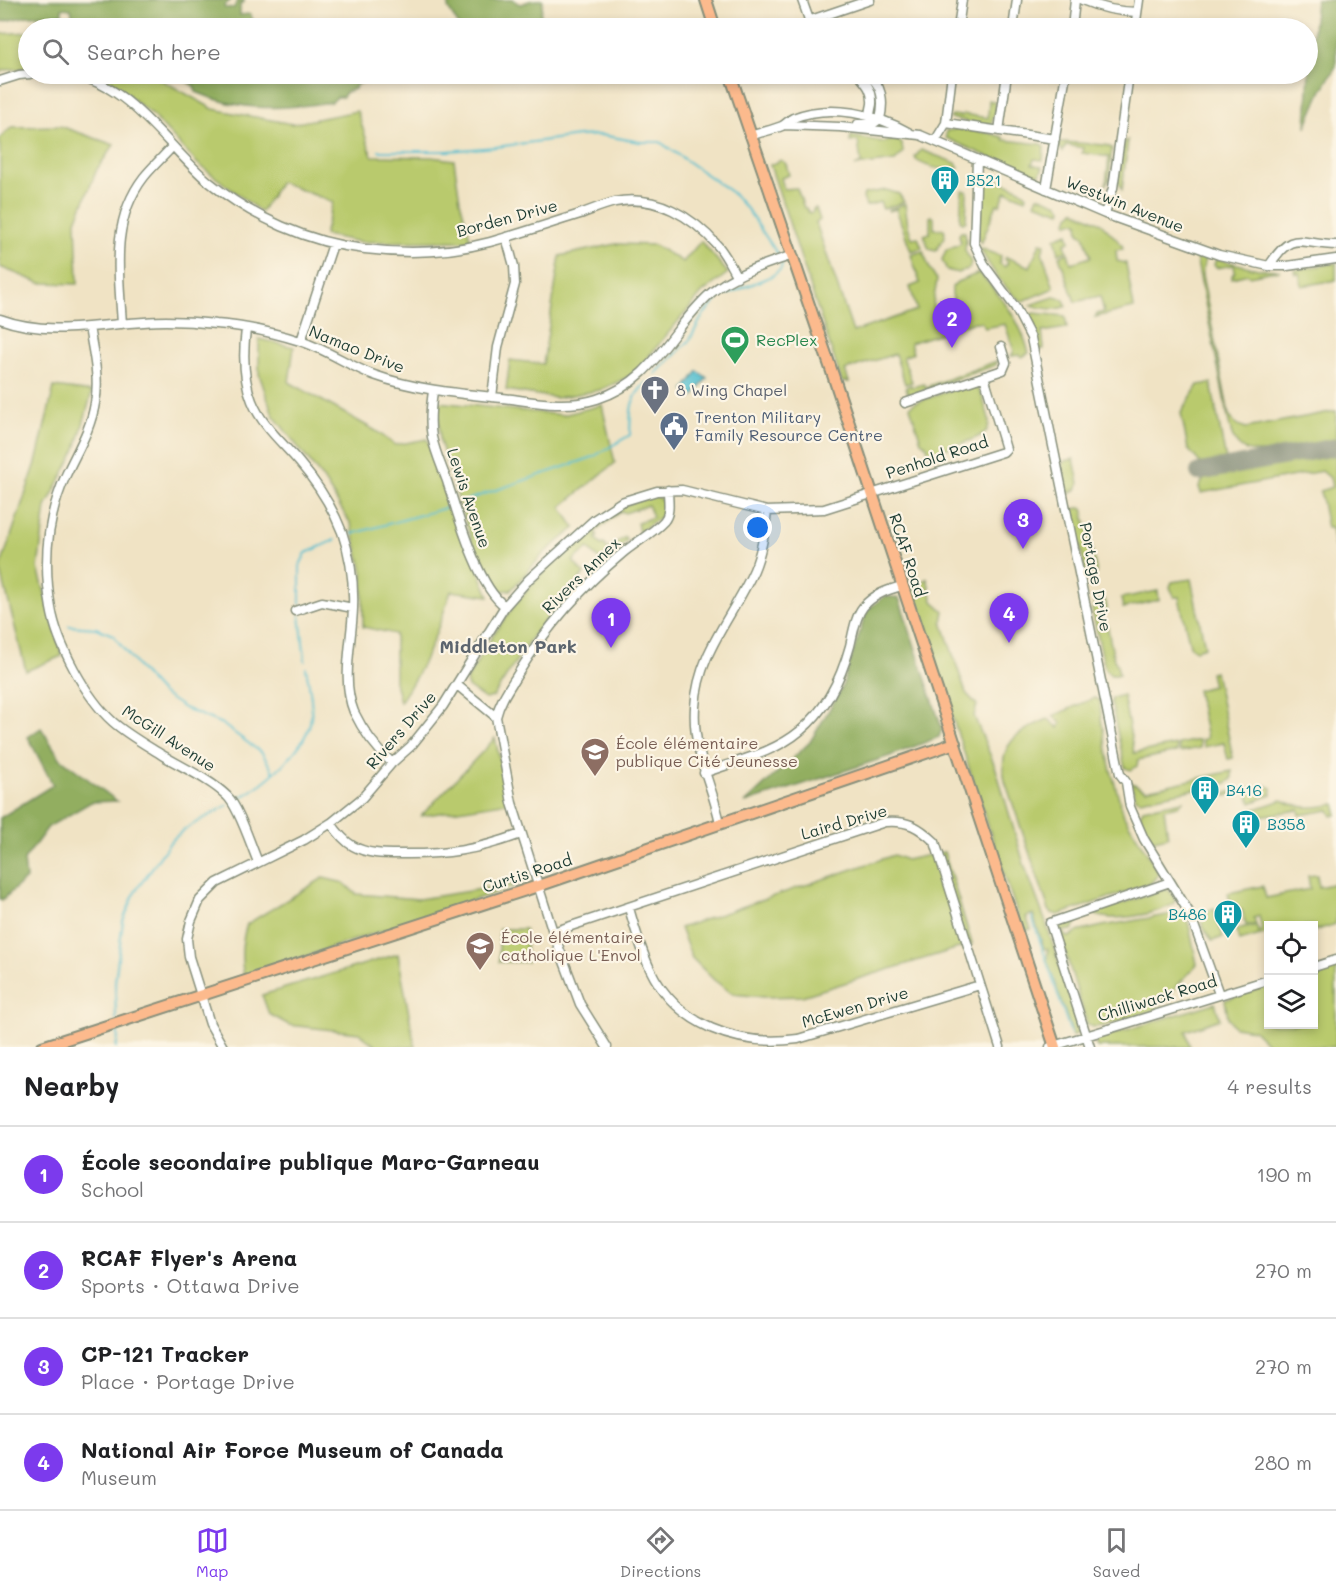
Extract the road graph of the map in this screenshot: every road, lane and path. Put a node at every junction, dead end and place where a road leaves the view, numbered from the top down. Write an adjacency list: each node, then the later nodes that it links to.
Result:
1 (706, 0): 10 (main road)
2 (802, 0): 11 (street)
3 (870, 0): 12 (street)
4 (962, 0): 13 (street)
5 (1017, 0): 14 (street)
6 (1075, 0): 15 (street)
7 (1082, 0): 9 (street)
8 (1139, 0): 9 (street)
9 (1137, 12): 16 (street)
10 (712, 18)
11 (808, 18)
12 (827, 18)
13 (959, 18)
14 (1014, 18)
15 (1073, 18)
16 (1136, 18)
17 (18, 75): 18 (street)
18 (0, 81)
19 (100, 84): 37 (street, Borden Drive)
20 (733, 84): 34 (main road, RCAF Road)
21 (867, 84): 27 (street)
22 (877, 84): 27 (street)
23 (951, 84): 28 (street)
24 (1006, 84): 32 (street)
25 (1064, 84): 35 (street)
26 (1128, 84): 40 (street)
27 (874, 119): 29 (street, Westwin Avenue); 30 (street); 31 (street); 33 (street, Westwin Avenue)
28 (946, 123): 32 (street); 36 (street)
29 (784, 125): 30 (street, Westwin Avenue); 34 (street, Westwin Avenue)
30 (840, 127): 31 (street, Westwin Avenue)
31 (879, 131): 33 (street, Westwin Avenue)
32 (999, 131): 35 (street)
33 (910, 133): 36 (street, Westwin Avenue)
34 (750, 136): 44 (main road, RCAF Road)
35 (1055, 139): 39 (street)
36 (935, 141): 38 (street, Westwin Avenue)
37 (172, 147): 42 (street, Borden Drive); 49 (street)
38 (977, 160): 39 (street, Westwin Avenue); 74 (street, Portage Drive)
39 (1046, 189): 40 (street, Westwin Avenue)
40 (1106, 214): 46 (street, Westwin Avenue)
41 (506, 237): 42 (street, Borden Drive); 47 (street, Borden Drive); 56 (street)
42 (333, 244): 52 (street)
43 (1336, 245): 46 (street)
44 (786, 258): 47 (street, Namao Drive); 59 (main road, RCAF Road)
45 (1336, 259): 46 (street, Westwin Avenue)
46 (1269, 266)
47 (737, 277): 56 (street, Namao Drive)
48 (0, 320): 50 (street, Namao Drive)
49 (122, 324): 50 (street, Namao Drive); 51 (street, Namao Drive)
50 (89, 327): 73 (street, McGill Avenue)
51 (246, 329): 52 (street, Namao Drive); 63 (street)
52 (301, 341): 55 (street, Namao Drive)
53 (1001, 347): 54 (street)
54 (984, 376): 57 (street); 59 (street, Penhold Road)
55 (433, 391): 56 (street, Namao Drive); 62 (street, Lewis Avenue)
56 (492, 397)
57 (905, 403)
58 (668, 490): 60 (street, Rivers Drive); 62 (street, Rivers Drive); 66 (street, Rivers Annex)
59 (873, 493): 60 (street, Rivers Drive); 61 (main road, RCAF Road)
60 (767, 511): 69 (street)
61 (902, 586): 67 (main road, RCAF Road); 69 (street)
62 (505, 606): 65 (street, Rivers Drive)
63 (353, 608): 64 (street); 68 (street)
64 (295, 611)
65 (457, 685): 66 (street); 68 (street, Rivers Drive)
66 (496, 717): 72 (street)
67 (955, 743): 71 (main road, Curtis Road); 85 (main road, RCAF Road)
68 (392, 763): 70 (street, Rivers Drive)
69 (704, 773): 71 (street)
70 (331, 823): 72 (street); 73 (street, Rivers Drive)
71 (720, 823): 75 (main road, Curtis Road)
72 (521, 834): 75 (street)
73 (258, 862): 83 (street, Rivers Drive)
74 (1170, 882): 82 (street, Portage Drive); 84 (street)
75 (538, 886): 77 (street); 83 (main road, Curtis Road)
76 (628, 908): 77 (street, Laird Drive); 81 (street, McEwen Drive); 81 (street, Laird Drive)
77 (553, 932): 88 (street)
78 (1336, 960): 79 (street)
79 (1318, 966)
80 (1264, 981): 82 (street, Chilliwack Road)
81 (980, 985): 89 (street, Laird Drive)
82 (1219, 994): 84 (street, Chilliwack Road)
83 (200, 996): 86 (main road, Curtis Road); 87 (street, Rivers Drive)
84 (1087, 1036): 85 (street, Chilliwack Road); 90 (street)
85 (1053, 1046)
86 (42, 1047)
87 (223, 1047)
88 (607, 1047)
89 (1000, 1047)
90 (1090, 1047)

